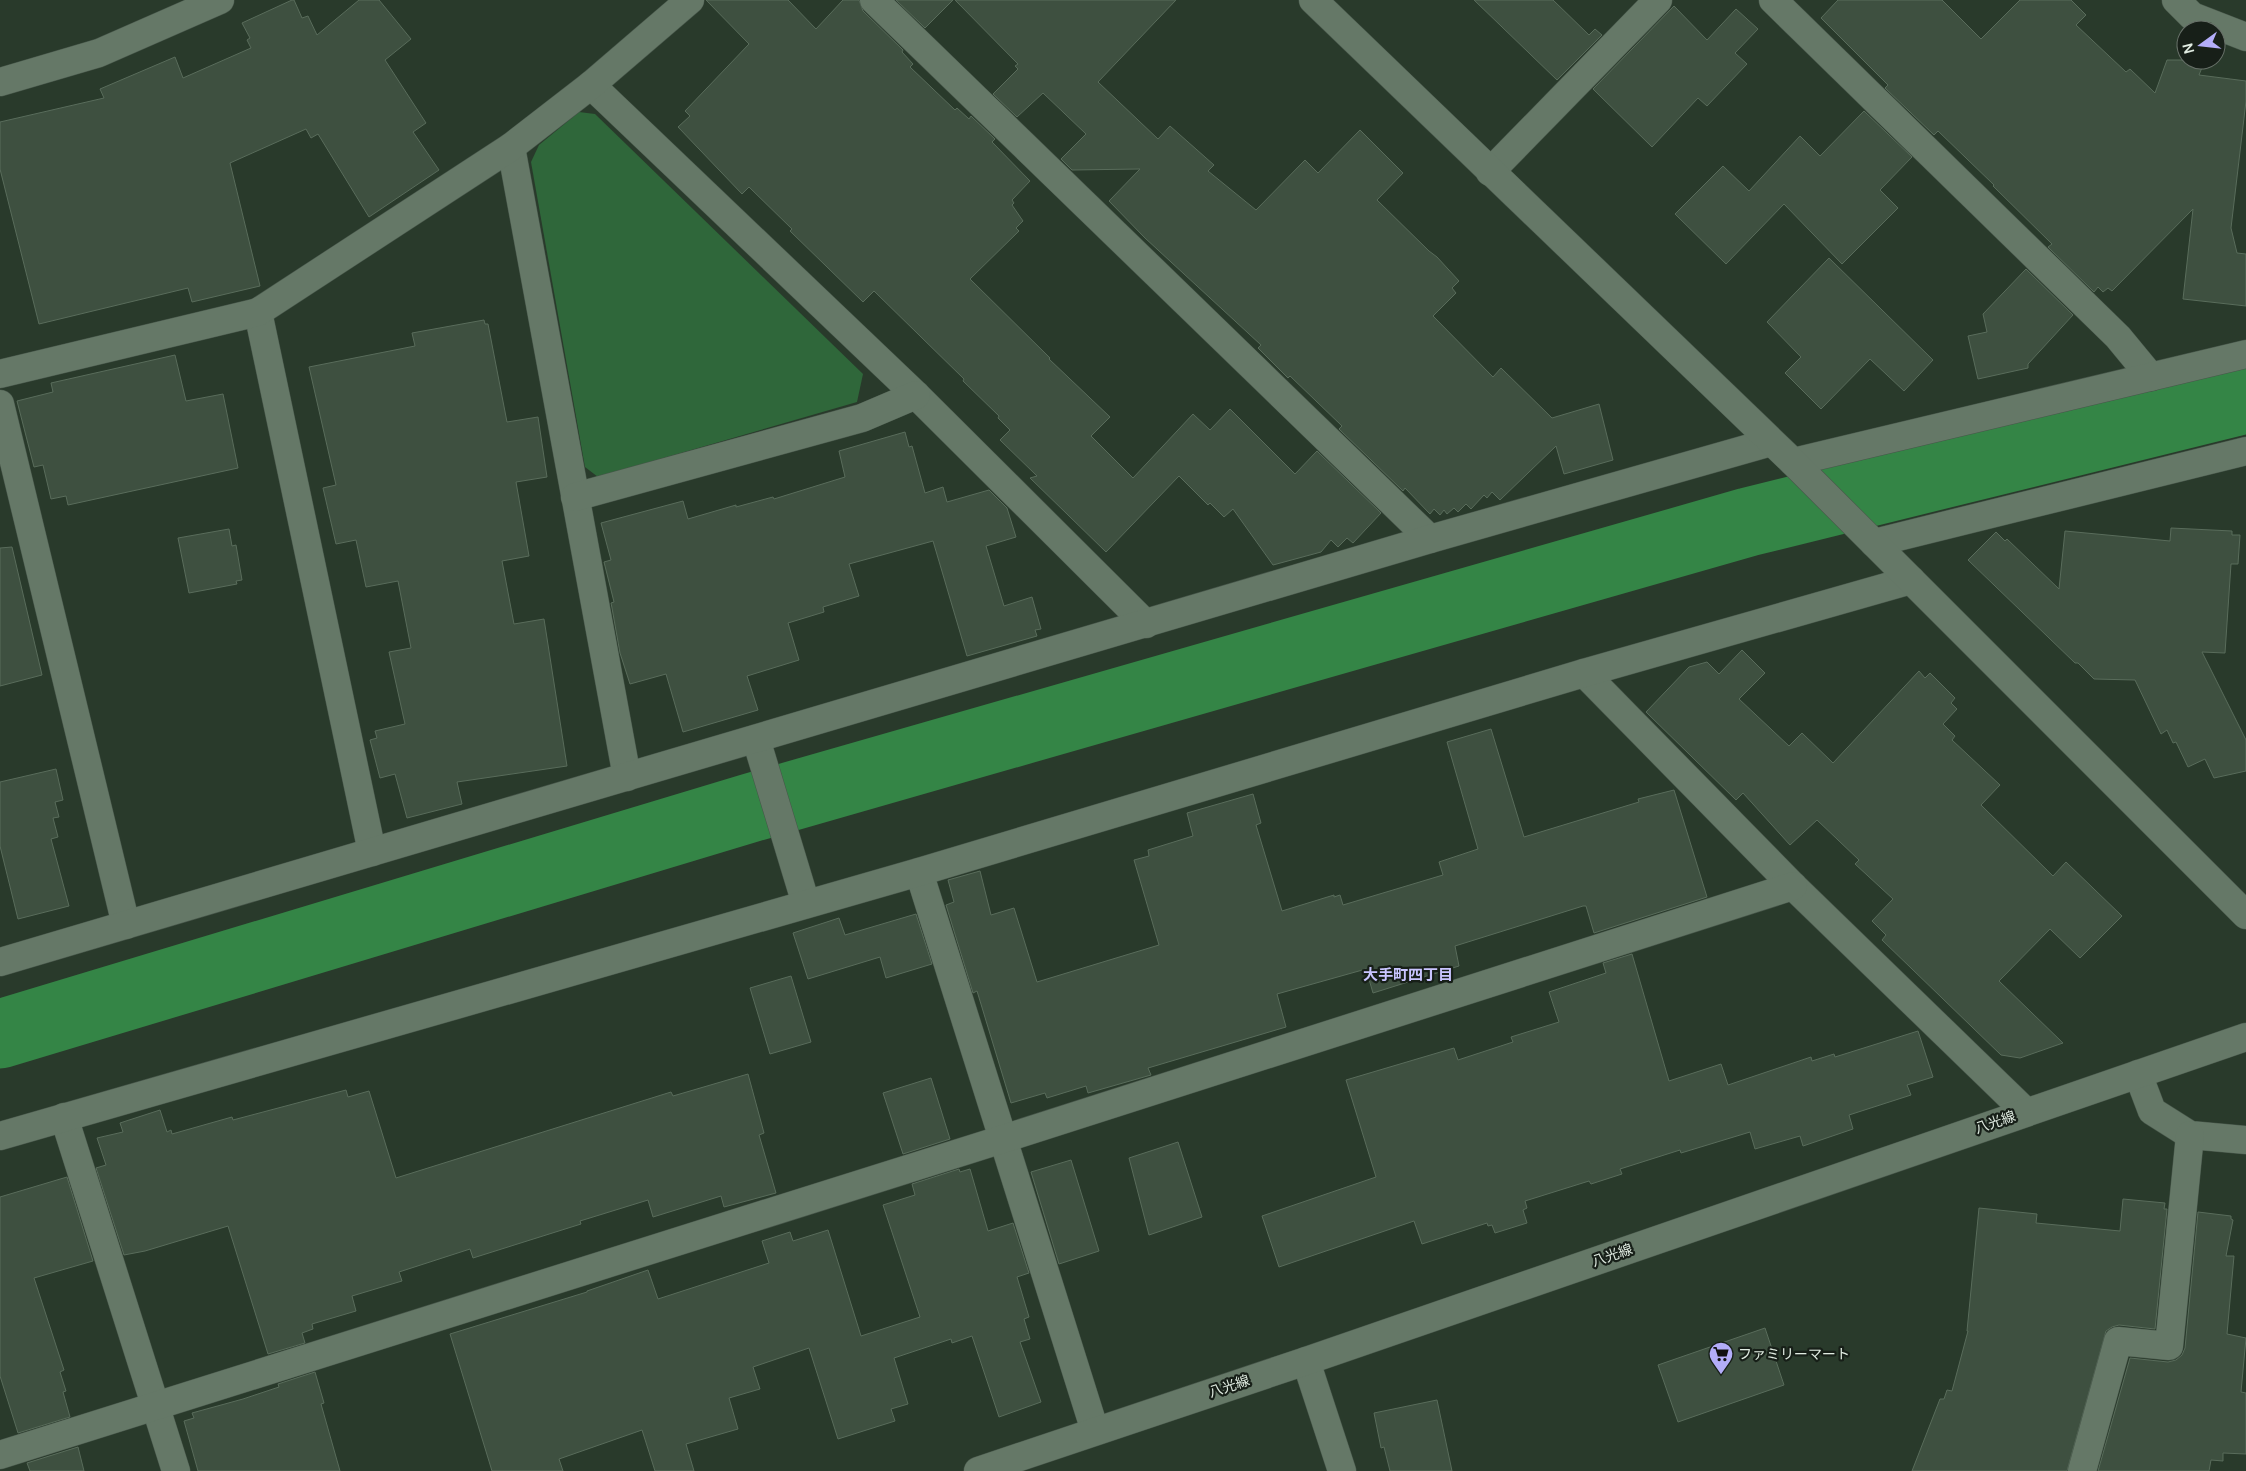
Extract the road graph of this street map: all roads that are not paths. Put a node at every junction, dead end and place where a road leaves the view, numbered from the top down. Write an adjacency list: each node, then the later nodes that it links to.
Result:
1 (220, 0): 9 (street)
2 (690, 0): 10 (street)
3 (874, 0): 23 (street)
4 (1313, 0): 12 (street)
5 (1658, 0): 12 (street)
6 (1774, 0): 16 (street)
7 (2176, 0): 8 (street)
8 (2246, 38)
9 (0, 82)
10 (591, 85): 11 (street); 17 (street)
11 (511, 147): 13 (street); 22 (street)
12 (1490, 172): 19 (street)
13 (258, 312): 15 (street); 30 (street)
14 (2246, 354): 16 (street)
15 (0, 374)
16 (2151, 376): 21 (street)
17 (916, 395): 22 (street); 26 (street)
18 (0, 404): 35 (street)
19 (1771, 442): 21 (street); 23 (street)
20 (2246, 451): 24 (street)
21 (1793, 462): 24 (street)
22 (575, 497): 29 (street)
23 (1430, 540): 26 (street)
24 (1874, 543): 25 (street)
25 (1911, 580): 27 (street); 34 (street)
26 (1146, 624): 28 (street)
27 (1584, 673): 31 (street); 32 (street)
28 (758, 748): 29 (street); 33 (street)
29 (627, 777): 30 (street)
30 (372, 852): 35 (street)
31 (919, 872): 33 (street); 43 (street)
32 (1793, 886): 39 (street); 43 (street)
33 (802, 893): 40 (street)
34 (2246, 915)
35 (126, 925): 36 (street)
36 (0, 962)
37 (2246, 1037): 38 (street, 八光線)
38 (2138, 1074): 39 (street, 八光線); 41 (street)
39 (2026, 1112): 45 (street, 八光線)
40 (64, 1117): 42 (street); 46 (street)
41 (2190, 1135): 44 (street); 52 (street)
42 (0, 1136)
43 (1002, 1139): 46 (street); 47 (street)
44 (2246, 1140)
45 (1306, 1361): 47 (street, 八光線); 51 (street)
46 (155, 1407): 48 (street); 49 (street)
47 (1094, 1431): 50 (street, 八光線)
48 (0, 1455)
49 (176, 1471)
50 (978, 1471)
51 (1342, 1471)
52 (2082, 1471)

